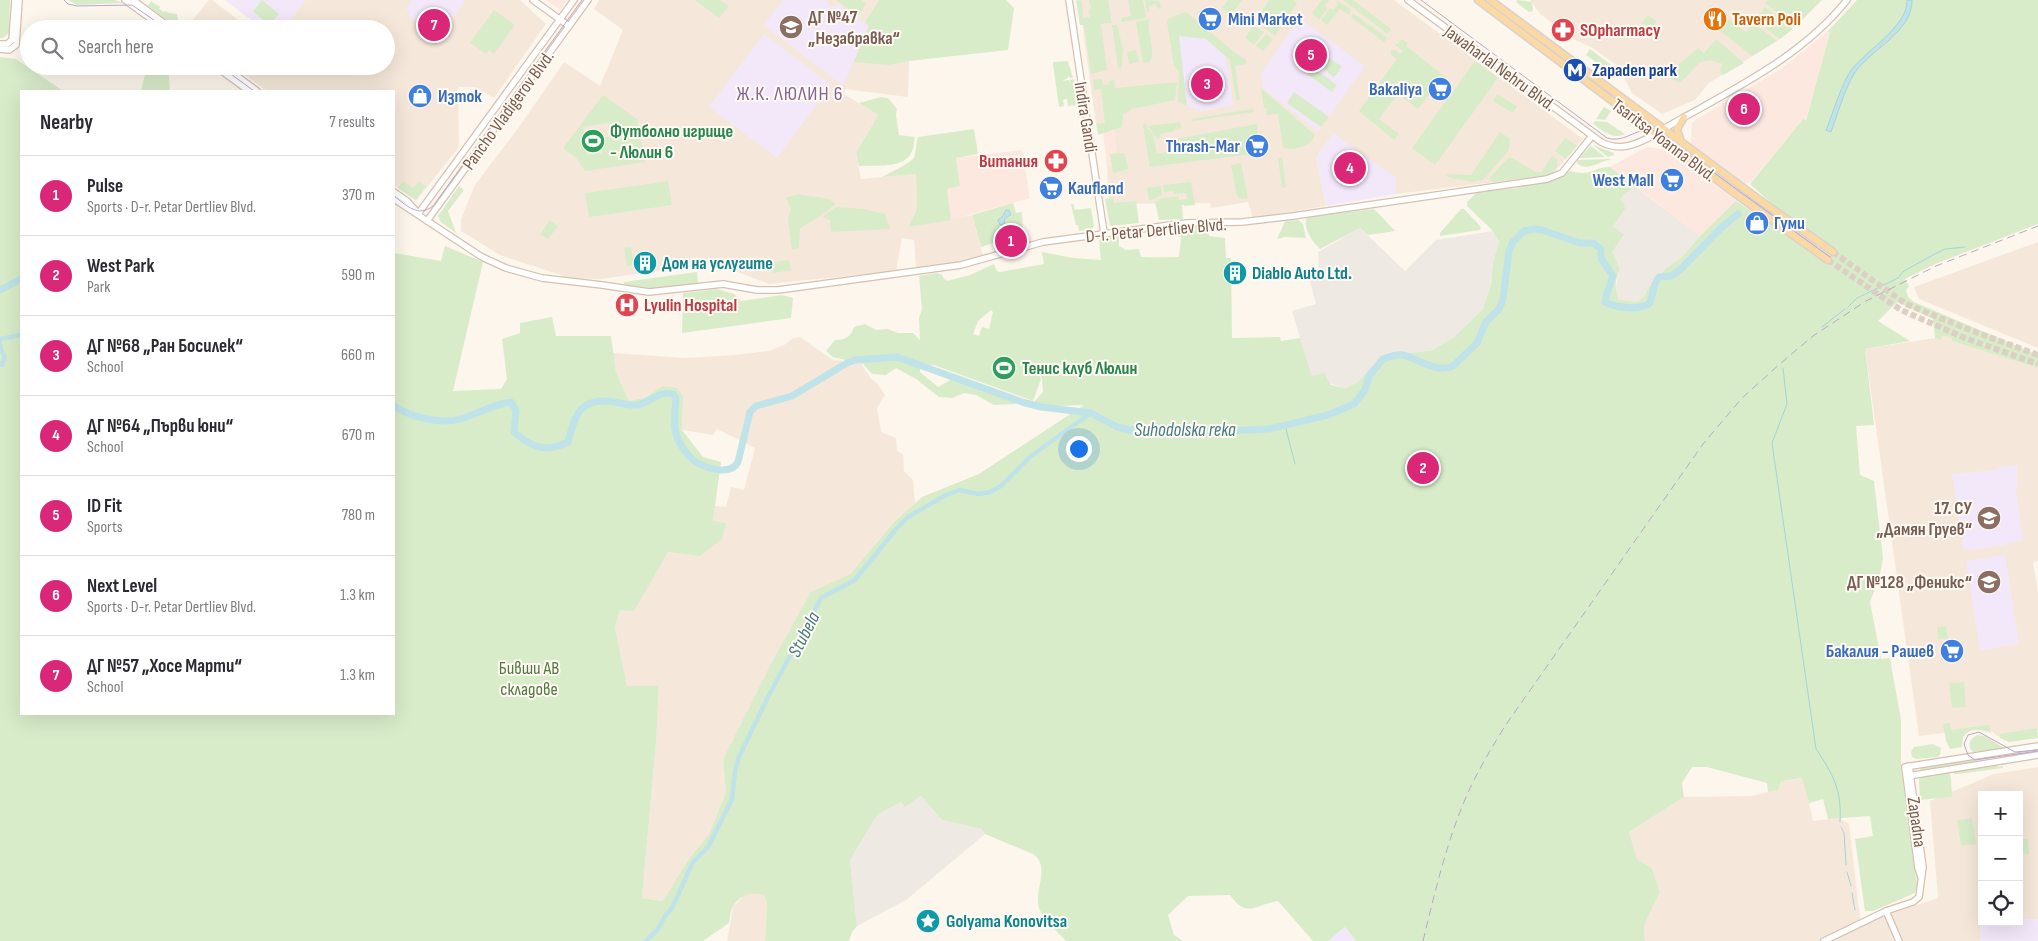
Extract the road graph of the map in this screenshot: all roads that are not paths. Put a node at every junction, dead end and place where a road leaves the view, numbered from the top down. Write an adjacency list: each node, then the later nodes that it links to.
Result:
1 (15, 0): 17 (main road)
2 (19, 0): 18 (main road)
3 (125, 0): 13 (main road)
4 (133, 0): 14 (main road)
5 (533, 0): 15 (main road)
6 (574, 0): 15 (main road, Pancho Vladigerov Blvd.)
7 (588, 0): 16 (main road, Pancho Vladigerov Blvd.)
8 (1068, 0): 32 (main road, Indira Gandi)
9 (1408, 0): 26 (main road, Jawaharlal Nehru Blvd.)
10 (1478, 0): 25 (main road, Tsaritsa Yoanna Blvd.)
11 (1490, 0): 24 (main road, Tsaritsa Yoanna Blvd.)
12 (1847, 0): 23 (main road)
13 (153, 20)
14 (160, 20)
15 (560, 20): 16 (main road); 30 (main road, Pancho Vladigerov Blvd.)
16 (569, 26): 31 (main road, Pancho Vladigerov Blvd.)
17 (0, 44)
18 (0, 49)
19 (227, 75): 21 (main road)
20 (235, 75): 22 (main road)
21 (248, 90)
22 (256, 90)
23 (1684, 117): 24 (main road); 27 (main road)
24 (1664, 129): 25 (main road); 27 (main road, Tsaritsa Yoanna Blvd.)
25 (1655, 133): 26 (main road); 34 (main road, Tsaritsa Yoanna Blvd.)
26 (1592, 136): 32 (main road, D-r. Petar Dertliev Blvd.)
27 (1682, 142): 33 (main road, Tsaritsa Yoanna Blvd.)
28 (395, 193): 30 (main road, D-r. Petar Dertliev Blvd.)
29 (395, 200): 30 (main road, D-r. Petar Dertliev Blvd.)
30 (418, 214): 31 (main road, D-r. Petar Dertliev Blvd.)
31 (427, 221): 32 (main road, D-r. Petar Dertliev Blvd.)
32 (1104, 234)
33 (1834, 252)
34 (1828, 260)
35 (2038, 746): 37 (main road, Zapadna)
36 (2038, 755): 37 (main road)
37 (1908, 776): 38 (main road, Zapadna)
38 (1886, 911): 39 (main road); 40 (main road)
39 (1824, 941)
40 (1899, 941)

